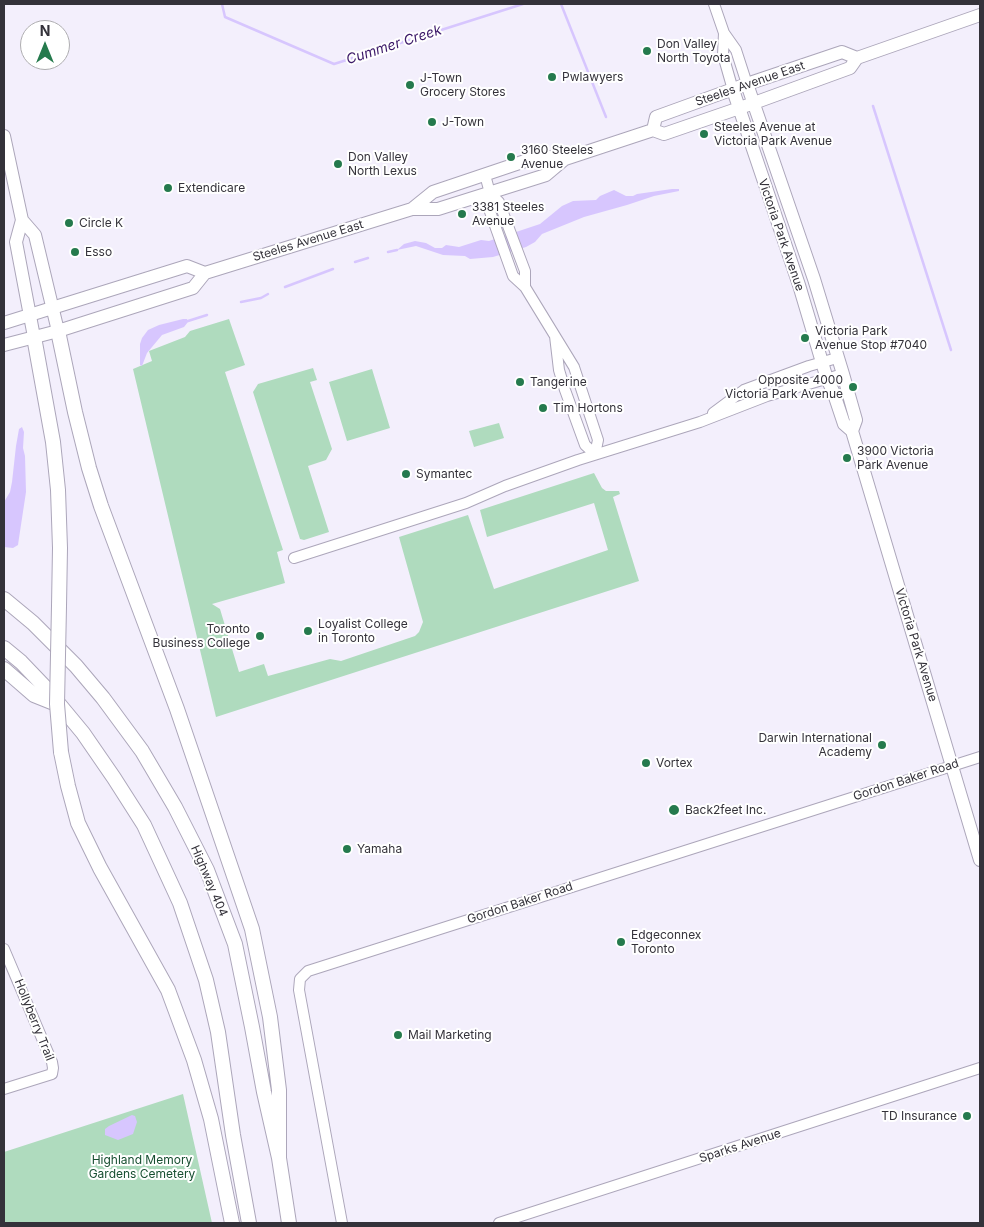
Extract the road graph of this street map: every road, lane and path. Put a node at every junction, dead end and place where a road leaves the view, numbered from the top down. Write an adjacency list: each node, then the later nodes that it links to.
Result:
1 (714, 4): 3 (street, Victoria Park Avenue)
2 (980, 15): 4 (main road, Steeles Avenue East)
3 (724, 33): 5 (street, Victoria Park Avenue); 6 (street, Victoria Park Avenue)
4 (857, 58): 5 (main road, Steeles Avenue East); 7 (main road, Steeles Avenue East)
5 (747, 84): 6 (main road, Steeles Avenue East); 7 (main road, Victoria Park Avenue)
6 (733, 90): 8 (main road, Victoria Park Avenue); 9 (main road, Steeles Avenue East)
7 (754, 103): 8 (main road, Steeles Avenue East); 25 (main road, Victoria Park Avenue)
8 (738, 109): 9 (main road, Steeles Avenue East); 26 (main road, Victoria Park Avenue)
9 (652, 130): 11 (main road, Steeles Avenue East)
10 (4, 136): 15 (main road)
11 (565, 159): 12 (main road, Steeles Avenue East); 13 (main road, Steeles Avenue East)
12 (485, 175): 13 (street); 14 (main road, Steeles Avenue East)
13 (490, 193): 14 (main road, Steeles Avenue East); 17 (street); 17 (street)
14 (412, 209): 16 (main road, Steeles Avenue East)
15 (22, 220): 18 (main road); 19 (main road)
16 (205, 273): 18 (main road); 21 (main road, Steeles Avenue East)
17 (525, 287): 22 (street)
18 (52, 308): 19 (main road); 21 (main road)
19 (30, 315): 20 (main road); 23 (main road)
20 (4, 324)
21 (58, 331): 23 (main road, Steeles Avenue East); 43 (highway)
22 (555, 336): 31 (street); 31 (street)
23 (34, 337): 24 (main road, Steeles Avenue East); 44 (highway, bridge)
24 (4, 345)
25 (837, 358): 26 (street); 27 (main road, Victoria Park Avenue)
26 (822, 362): 28 (main road, Victoria Park Avenue); 29 (street)
27 (843, 374): 28 (street); 30 (main road, Victoria Park Avenue)
28 (827, 379): 29 (street); 30 (main road, Victoria Park Avenue)
29 (700, 422): 31 (street)
30 (852, 431): 38 (main road, Victoria Park Avenue)
31 (595, 454): 32 (street)
32 (294, 558)
33 (4, 599): 43 (highway, Highway 404)
34 (4, 648): 36 (highway)
35 (4, 669): 36 (highway)
36 (60, 706): 45 (highway)
37 (980, 757): 38 (street, Gordon Baker Road)
38 (952, 766): 39 (main road, Victoria Park Avenue); 47 (street, Gordon Baker Road)
39 (980, 860)
40 (4, 949): 42 (street, Hollyberry Trail)
41 (980, 1068): 48 (street, Sparks Avenue)
42 (4, 1088)
43 (278, 1158): 46 (highway, Highway 404)
44 (232, 1223)
45 (250, 1223)
46 (289, 1223)
47 (342, 1223)
48 (499, 1223)

